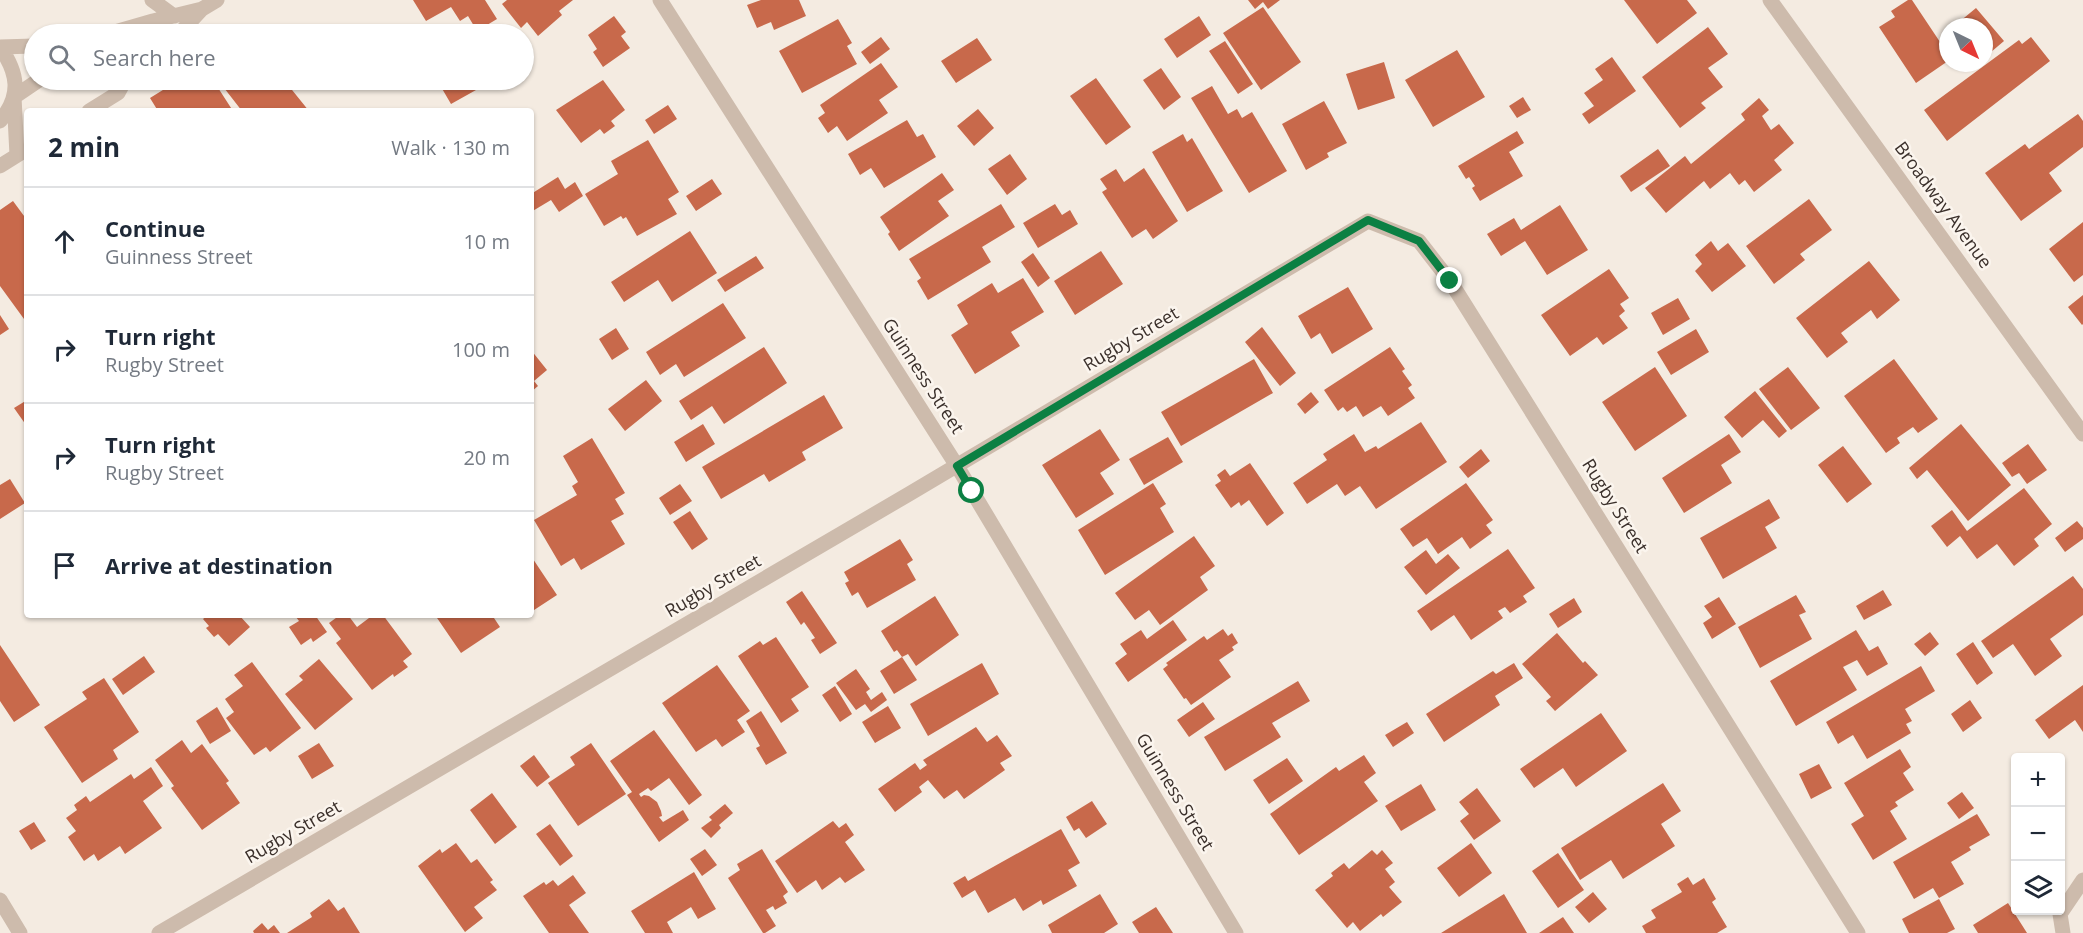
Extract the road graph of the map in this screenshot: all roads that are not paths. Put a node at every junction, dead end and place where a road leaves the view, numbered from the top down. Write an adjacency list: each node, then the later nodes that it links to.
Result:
1 (152, 0): 6 (street)
2 (217, 0): 5 (street)
3 (660, 0): 19 (street, Guinness Street)
4 (1770, 0): 18 (street, Broadway Avenue)
5 (199, 5): 6 (street); 8 (street)
6 (174, 16): 7 (street)
7 (145, 24)
8 (185, 24)
9 (24, 46): 10 (street)
10 (0, 47): 13 (street)
11 (24, 90): 13 (street)
12 (120, 90): 14 (street)
13 (14, 97): 15 (street); 16 (street)
14 (94, 108)
15 (0, 121)
16 (22, 152): 17 (street)
17 (0, 166)
18 (2083, 434)
19 (957, 466): 23 (street, Rugby Street); 24 (street, Guinness Street); 25 (street, Rugby Street)
20 (2083, 880): 26 (street)
21 (0, 900): 22 (street)
22 (20, 933)
23 (159, 933)
24 (1236, 933)
25 (1858, 933)
26 (2063, 933)

